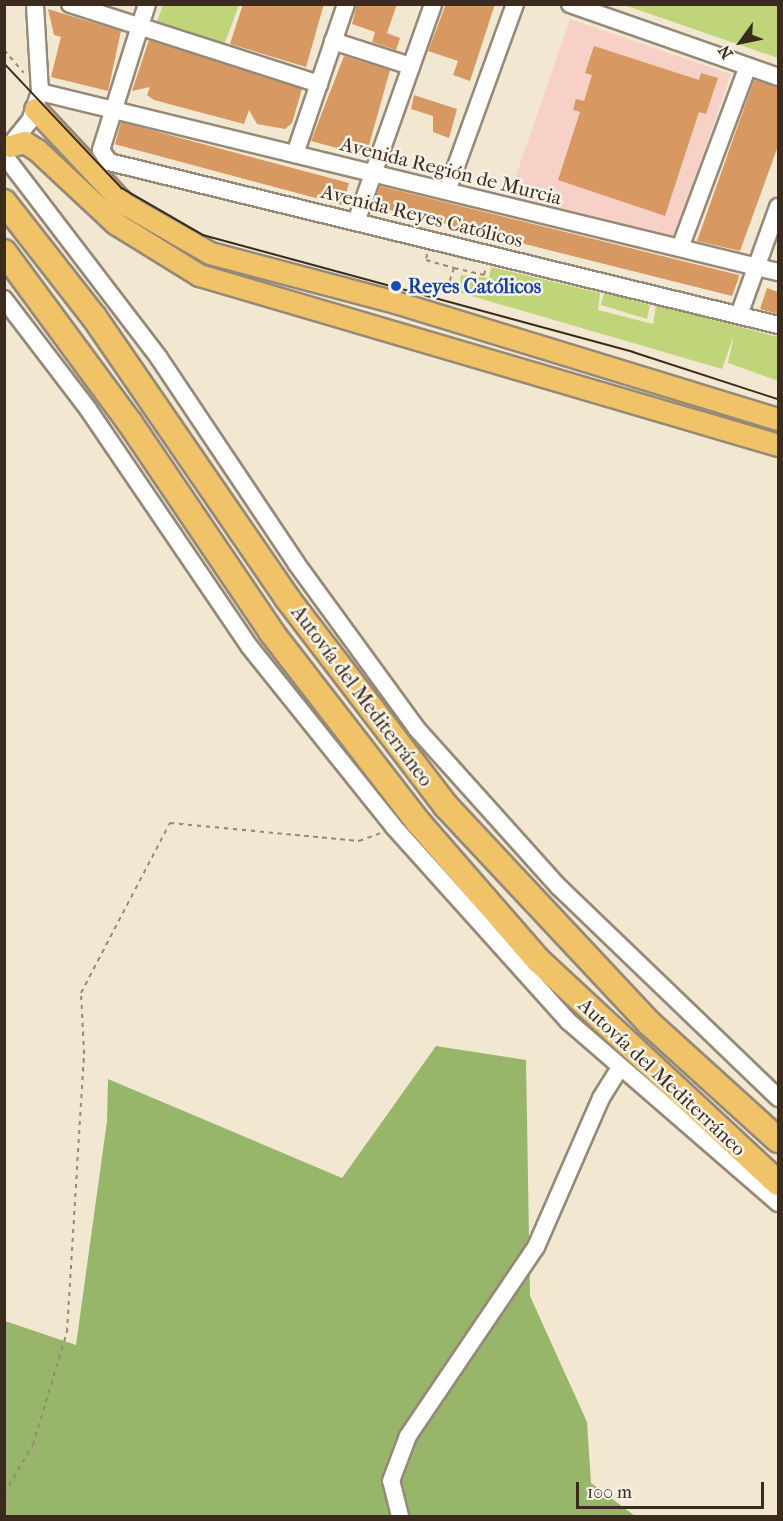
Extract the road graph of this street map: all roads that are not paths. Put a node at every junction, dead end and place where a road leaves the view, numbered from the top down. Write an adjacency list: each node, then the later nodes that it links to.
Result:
1 (34, 4): 14 (street)
2 (70, 4): 8 (street)
3 (147, 4): 8 (street, Avenida Reyes Católicos)
4 (346, 4): 9 (street)
5 (433, 4): 10 (street)
6 (515, 4): 20 (street)
7 (570, 4): 11 (street)
8 (140, 27): 13 (street); 15 (street, Avenida Reyes Católicos)
9 (333, 41): 10 (street); 13 (street)
10 (411, 66): 18 (street)
11 (748, 66): 12 (street); 24 (street)
12 (778, 77)
13 (319, 84): 17 (street)
14 (35, 107): 15 (street, Avenida Región de Murcia); 16 (street); 19 (main road); 31 (main road)
15 (113, 110): 17 (street, Avenida Región de Murcia); 23 (street, Avenida Reyes Católicos)
16 (6, 151): 19 (main road); 34 (street)
17 (295, 154): 18 (street, Avenida Región de Murcia)
18 (373, 173): 20 (street, Avenida Región de Murcia); 23 (street)
19 (76, 188): 32 (main road)
20 (447, 191): 24 (street, Avenida Región de Murcia)
21 (4, 202): 35 (highway, Autovía del Mediterráneo)
22 (778, 207): 26 (street)
23 (356, 222): 29 (street, Avenida Reyes Católicos)
24 (680, 248): 26 (street, Avenida Región de Murcia)
25 (4, 252): 36 (highway, Autovía del Mediterráneo)
26 (757, 266): 27 (street, Avenida Región de Murcia); 29 (street)
27 (778, 272)
28 (4, 299): 33 (street)
29 (739, 315): 30 (street, Avenida Reyes Católicos)
30 (778, 325)
31 (778, 419)
32 (778, 445)
33 (620, 1068): 37 (street); 38 (street)
34 (778, 1098)
35 (778, 1140)
36 (778, 1183)
37 (778, 1203)
38 (400, 1516)

